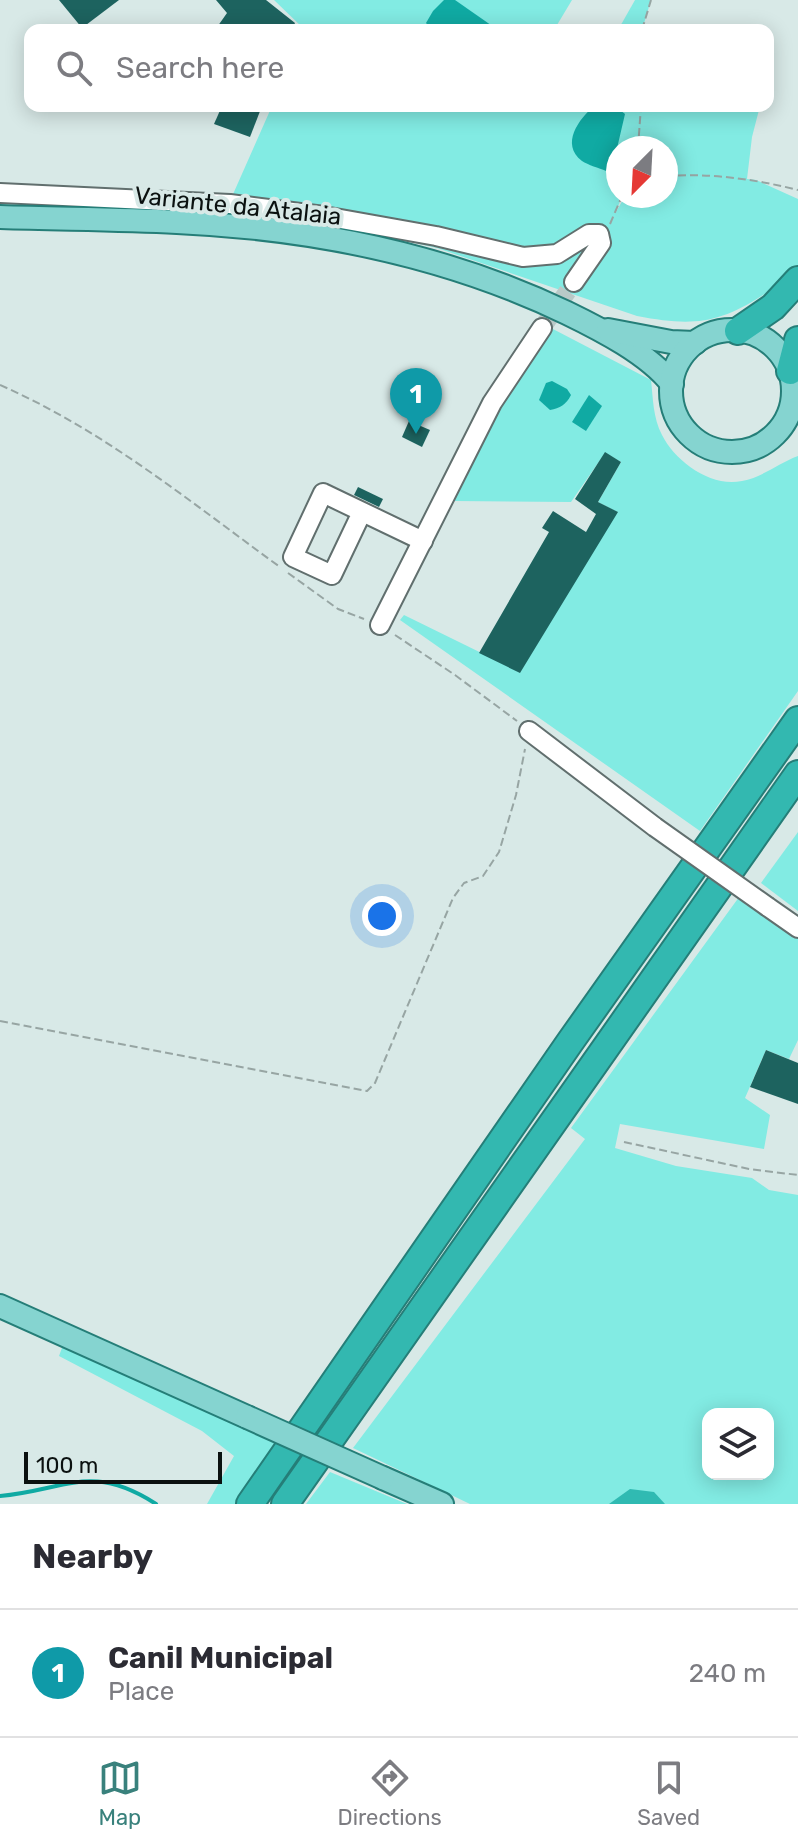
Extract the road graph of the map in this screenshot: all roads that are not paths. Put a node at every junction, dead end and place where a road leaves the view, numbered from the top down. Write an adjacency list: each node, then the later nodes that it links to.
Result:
1 (0, 193): 4 (street)
2 (0, 217): 6 (main road, Variante da Atalaia)
3 (798, 280): 7 (highway)
4 (574, 282)
5 (542, 328): 15 (street)
6 (599, 328): 9 (main road, Variante da Atalaia); 10 (main road, Variante da Atalaia)
7 (738, 331): 9 (main road, Variante da Atalaia); 11 (main road)
8 (798, 340): 11 (highway)
9 (695, 343): 10 (main road)
10 (672, 384): 12 (main road)
11 (794, 388): 12 (main road)
12 (775, 435): 13 (main road)
13 (798, 439)
14 (362, 512): 14 (street); 15 (street)
15 (423, 541): 16 (street)
16 (380, 625)
17 (798, 720): 24 (highway)
18 (529, 731): 22 (street, bridge)
19 (798, 774): 21 (highway)
20 (798, 792): 21 (highway)
21 (740, 856): 25 (highway)
22 (798, 928)
23 (0, 1306): 26 (main road, bridge)
24 (250, 1504)
25 (285, 1504)
26 (442, 1504)

